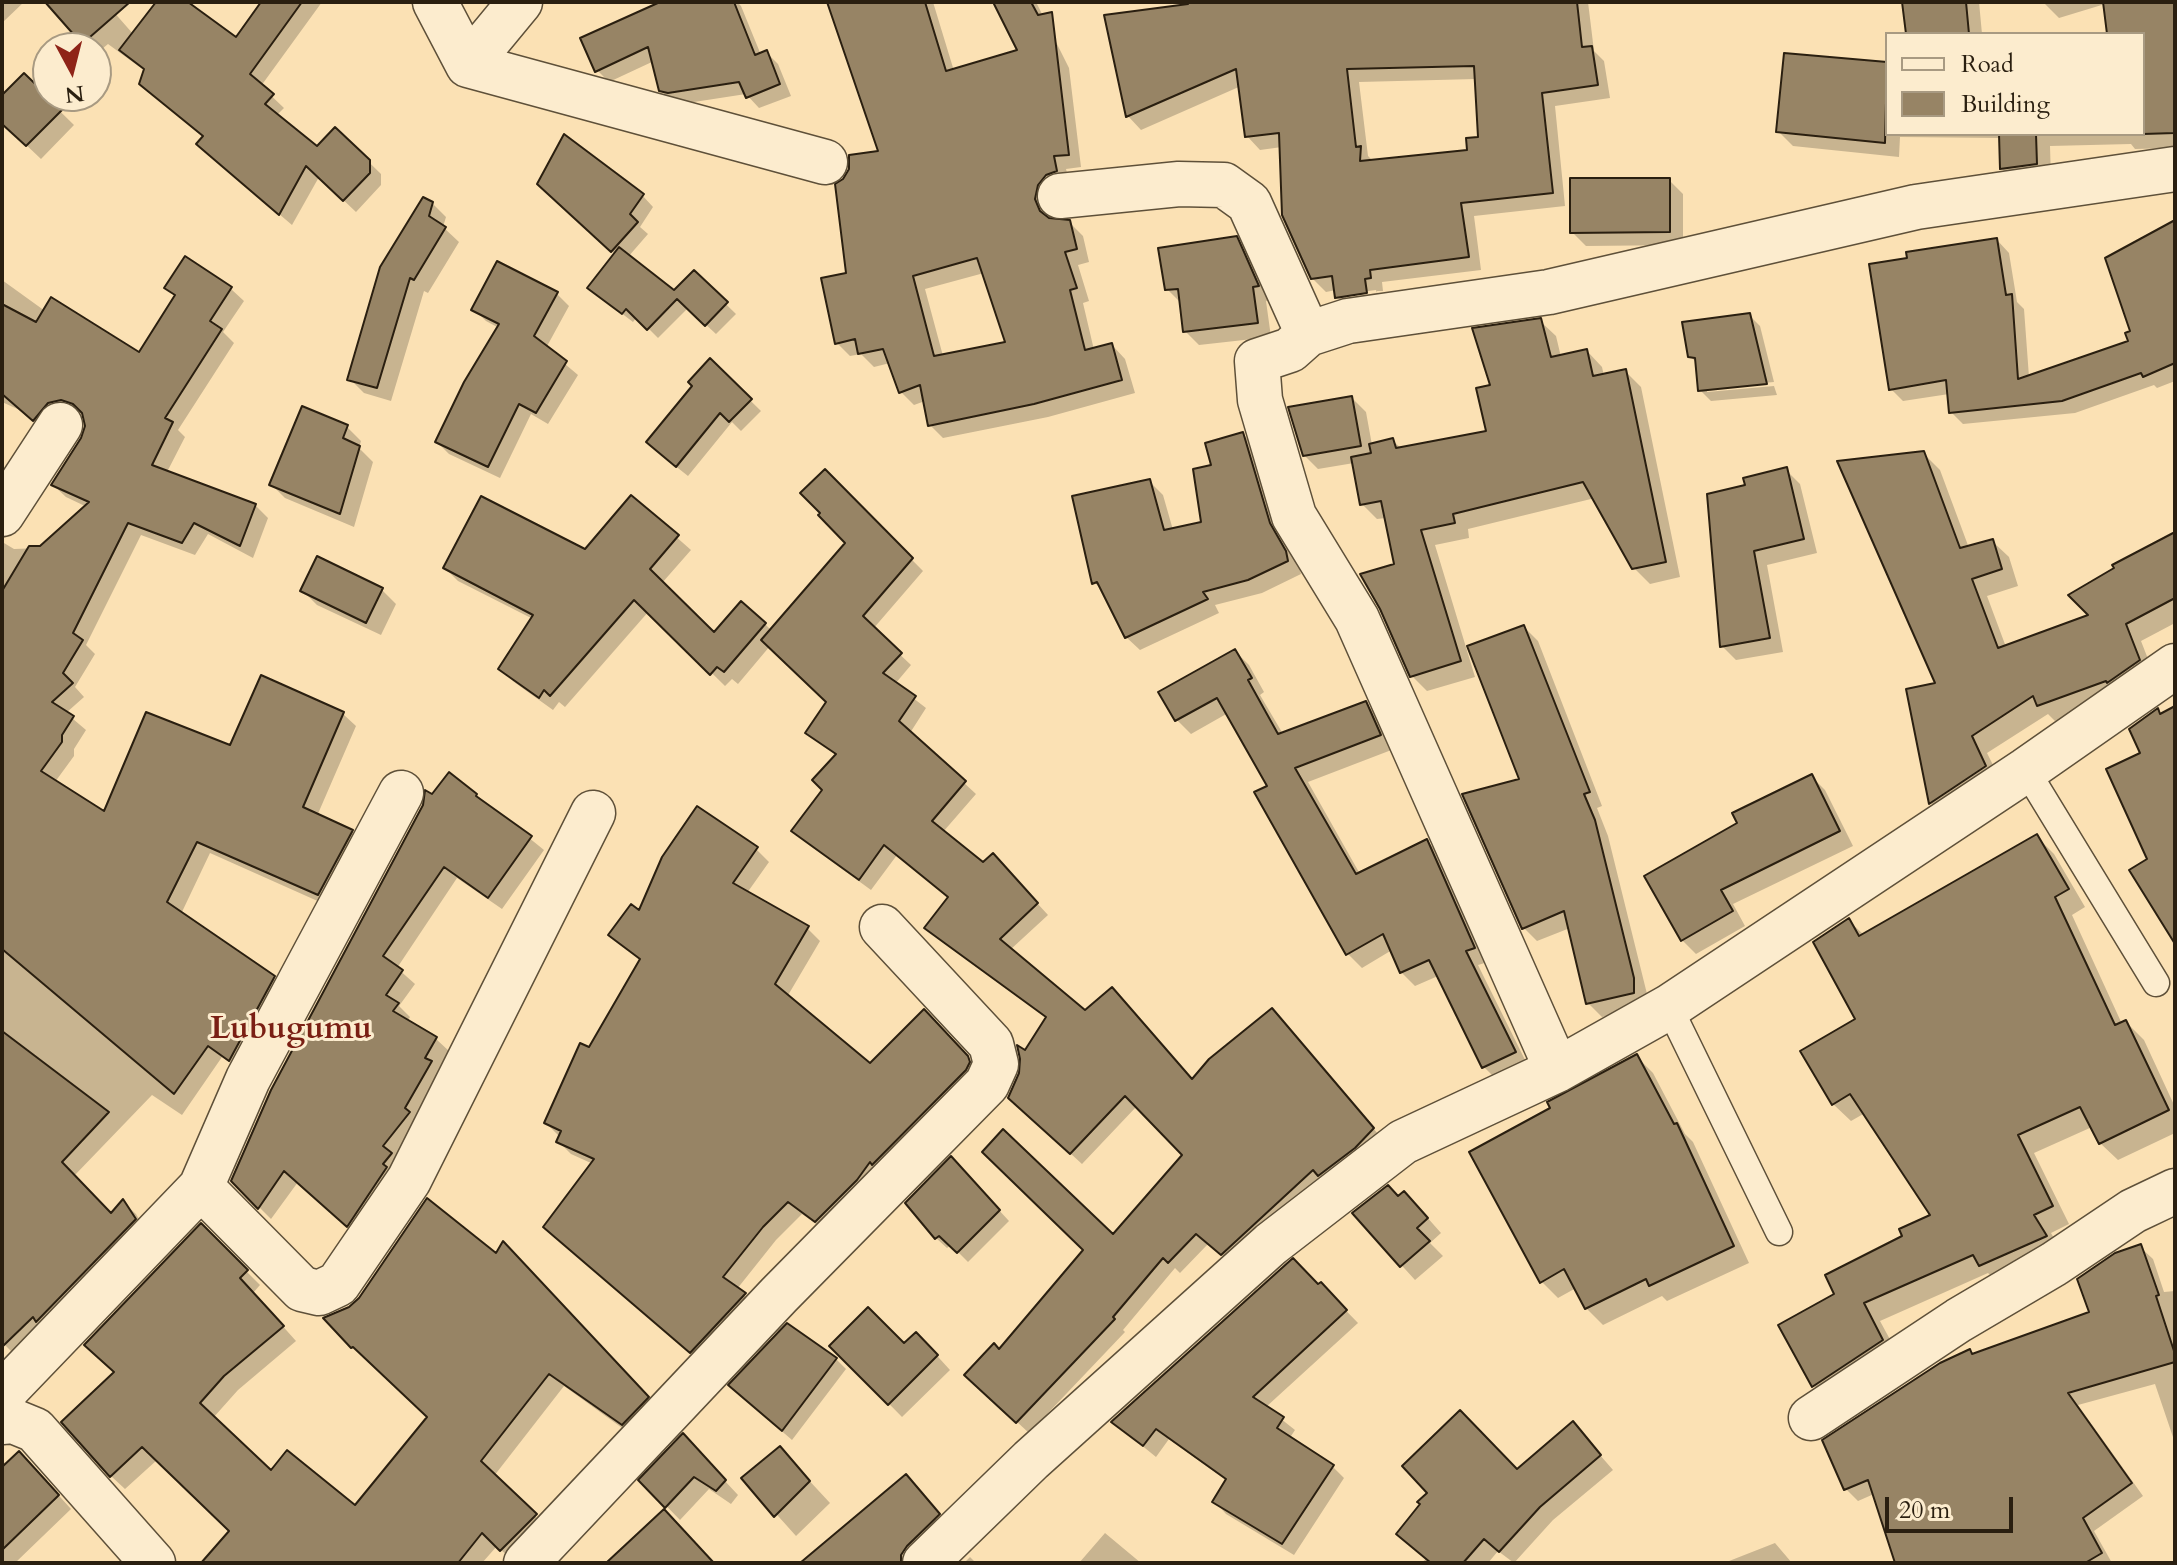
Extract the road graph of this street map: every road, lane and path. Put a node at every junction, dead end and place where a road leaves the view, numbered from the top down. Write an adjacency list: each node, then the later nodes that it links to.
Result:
1 (435, 2): 3 (street)
2 (520, 2): 3 (street)
3 (468, 65): 4 (street)
4 (825, 162)
5 (2175, 169): 7 (street)
6 (1060, 196): 7 (street)
7 (1308, 334): 17 (street)
8 (60, 425): 9 (street)
9 (2, 514)
10 (2175, 666): 11 (street)
11 (2026, 770): 15 (lane); 16 (street)
12 (401, 793): 18 (street)
13 (593, 813): 18 (street)
14 (882, 927): 24 (street)
15 (2156, 983)
16 (1669, 1007): 17 (street); 20 (lane)
17 (1557, 1070): 25 (street)
18 (201, 1187): 22 (street)
19 (2175, 1191): 21 (street)
20 (1779, 1232)
21 (1811, 1418)
22 (2, 1422): 23 (street)
23 (153, 1563)
24 (526, 1563)
25 (925, 1563)

